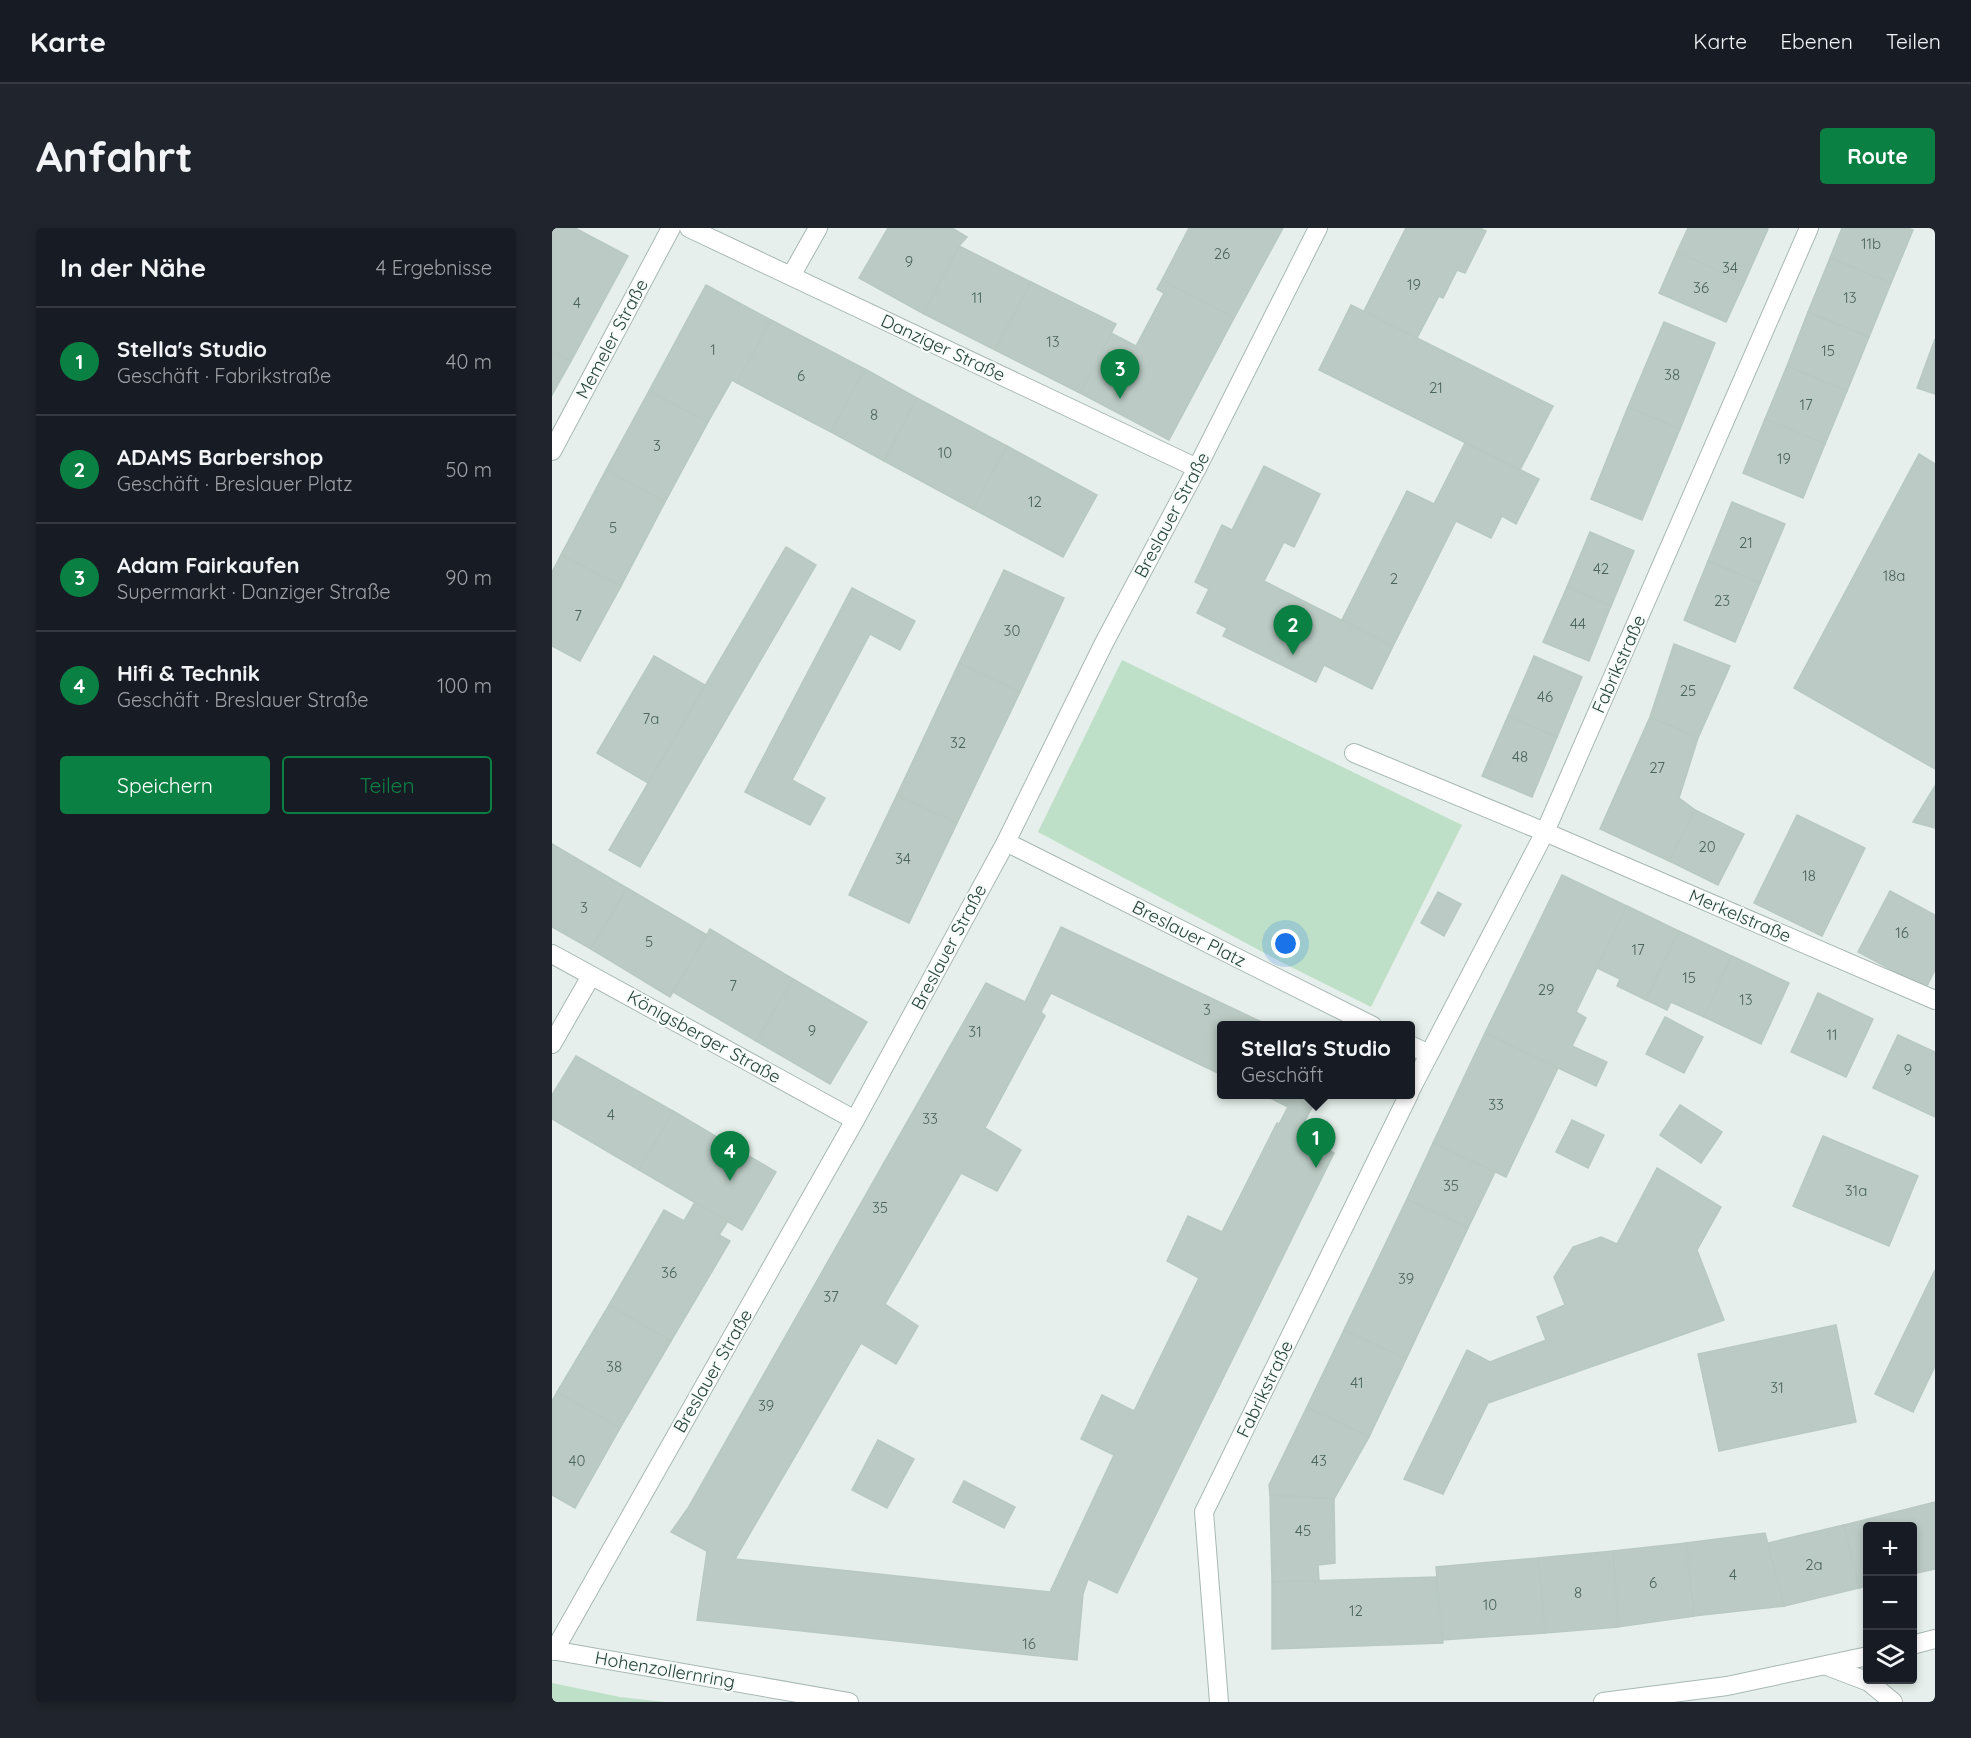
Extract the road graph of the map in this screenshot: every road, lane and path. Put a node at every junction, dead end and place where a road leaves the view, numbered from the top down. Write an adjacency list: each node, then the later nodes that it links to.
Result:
1 (671, 228): 7 (street, Memeler Straße)
2 (689, 228): 6 (street, Danziger Straße)
3 (818, 228): 6 (street)
4 (1318, 228): 8 (street, Breslauer Straße)
5 (1809, 228): 10 (street, Fabrikstraße)
6 (791, 276): 8 (street, Danziger Straße)
7 (552, 450)
8 (1197, 468): 11 (street, Breslauer Straße)
9 (1354, 753): 10 (street)
10 (1545, 832): 14 (street, Merkelstraße); 18 (street, Fabrikstraße)
11 (1006, 842): 15 (street, Breslauer Platz); 21 (street, Breslauer Straße)
12 (552, 954): 13 (street, Königsberger Straße)
13 (591, 976): 16 (street); 21 (street, Königsberger Straße)
14 (1935, 1000)
15 (1362, 1021)
16 (552, 1044)
17 (1415, 1047): 18 (street)
18 (1429, 1054): 19 (street, Fabrikstraße)
19 (1415, 1083)
20 (1407, 1099): 28 (street, Fabrikstraße)
21 (855, 1120): 24 (street, Breslauer Straße)
22 (1935, 1639): 23 (street)
23 (1917, 1644)
24 (553, 1651): 27 (street, Hohenzollernring)
25 (1863, 1657): 26 (street)
26 (1827, 1666): 29 (street); 30 (street)
27 (849, 1702)
28 (1219, 1702)
29 (1603, 1702)
30 (1893, 1702)

